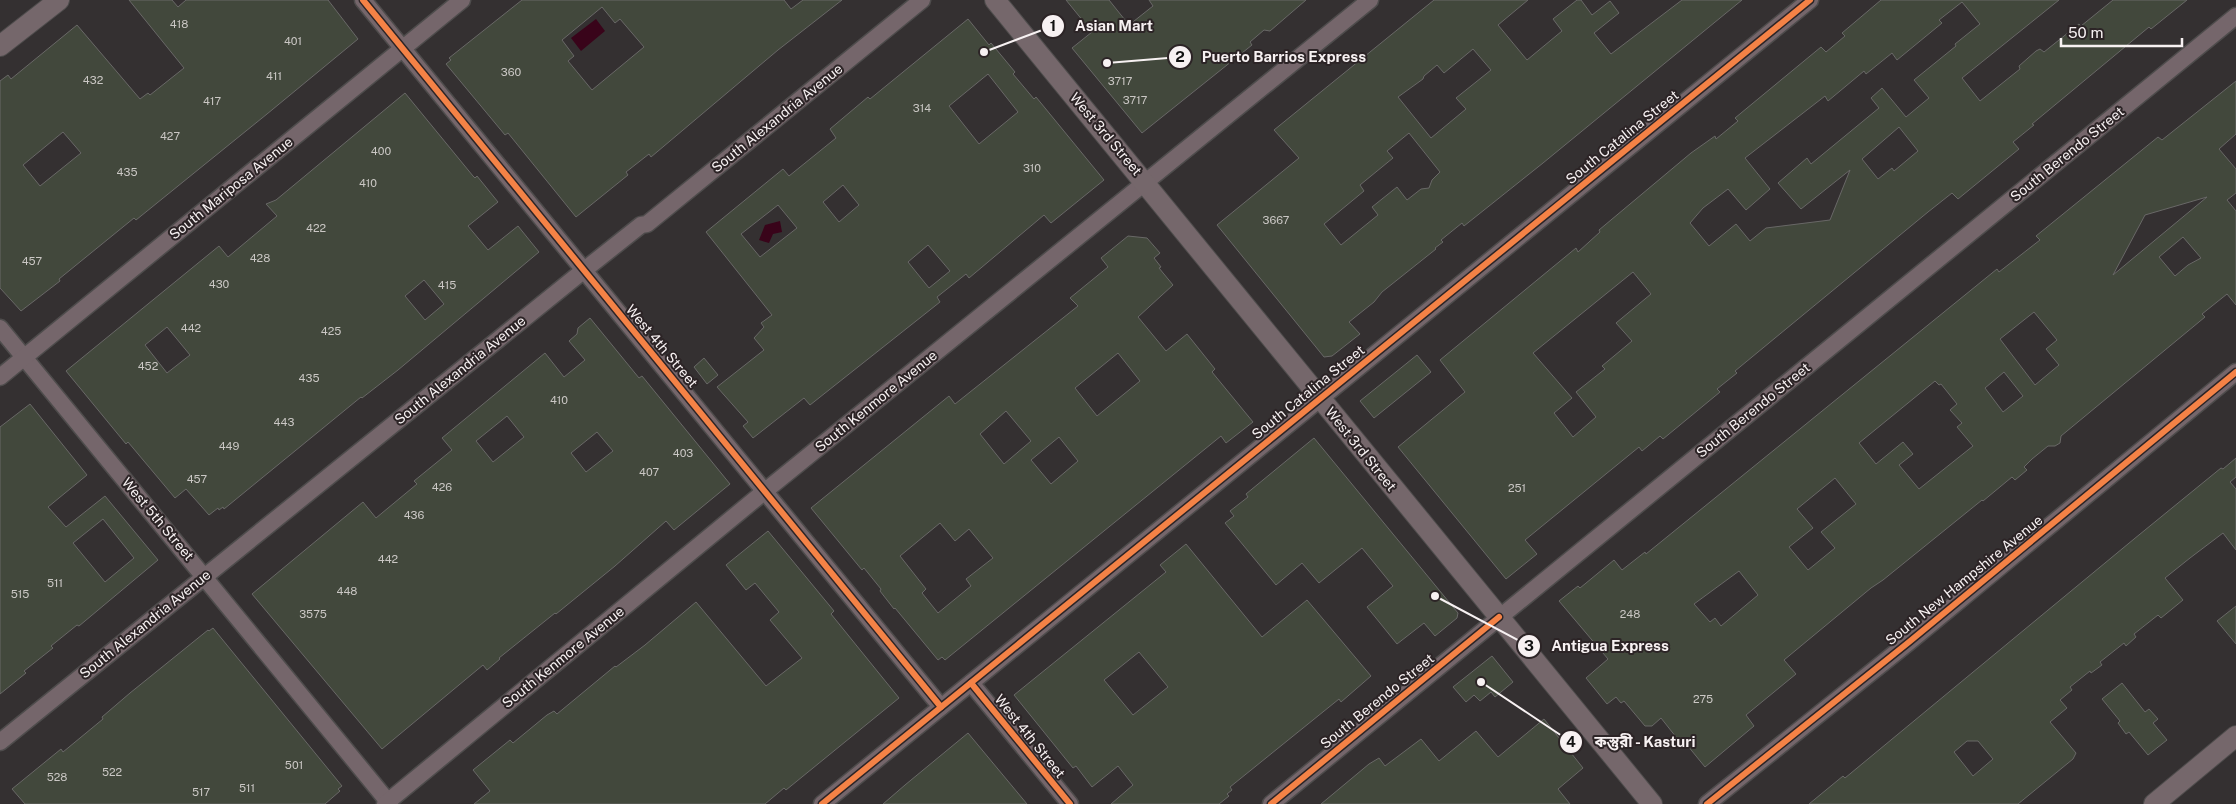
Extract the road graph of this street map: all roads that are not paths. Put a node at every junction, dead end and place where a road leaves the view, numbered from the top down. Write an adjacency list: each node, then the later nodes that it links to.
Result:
1 (59, 0): 9 (main road)
2 (363, 0): 10 (street, West 4th Street)
3 (462, 0): 10 (street, South Mariposa Avenue)
4 (922, 0): 12 (street, South Alexandria Avenue)
5 (995, 0): 11 (main road, West 3rd Street)
6 (1370, 0): 11 (street, South Kenmore Avenue)
7 (1810, 0): 17 (street, South Catalina Street)
8 (2236, 16): 20 (street, South Berendo Street)
9 (0, 46)
10 (402, 48): 12 (street, West 4th Street); 14 (street, South Mariposa Avenue)
11 (1146, 183): 17 (main road, West 3rd Street); 18 (street, South Kenmore Avenue)
12 (583, 271): 18 (street, West 4th Street); 19 (street, South Alexandria Avenue)
13 (0, 328): 14 (street, West 5th Street)
14 (24, 357): 16 (street, South Mariposa Avenue); 19 (street, West 5th Street)
15 (2236, 372): 30 (street, South New Hampshire Avenue)
16 (0, 377)
17 (1320, 398): 20 (main road, West 3rd Street); 21 (street, South Catalina Street)
18 (765, 491): 22 (street, West 4th Street); 25 (street, South Kenmore Avenue)
19 (205, 576): 24 (street, South Alexandria Avenue); 25 (street, West 5th Street)
20 (1499, 617): 28 (street, South Berendo Street); 29 (main road, West 3rd Street)
21 (970, 683): 22 (street, South Catalina Street); 27 (street, West 4th Street)
22 (941, 707): 26 (street, South Catalina Street)
23 (2236, 736): 31 (main road)
24 (0, 742)
25 (388, 803)
26 (822, 804)
27 (1070, 804)
28 (1271, 804)
29 (1652, 804)
30 (1707, 804)
31 (2154, 804)

